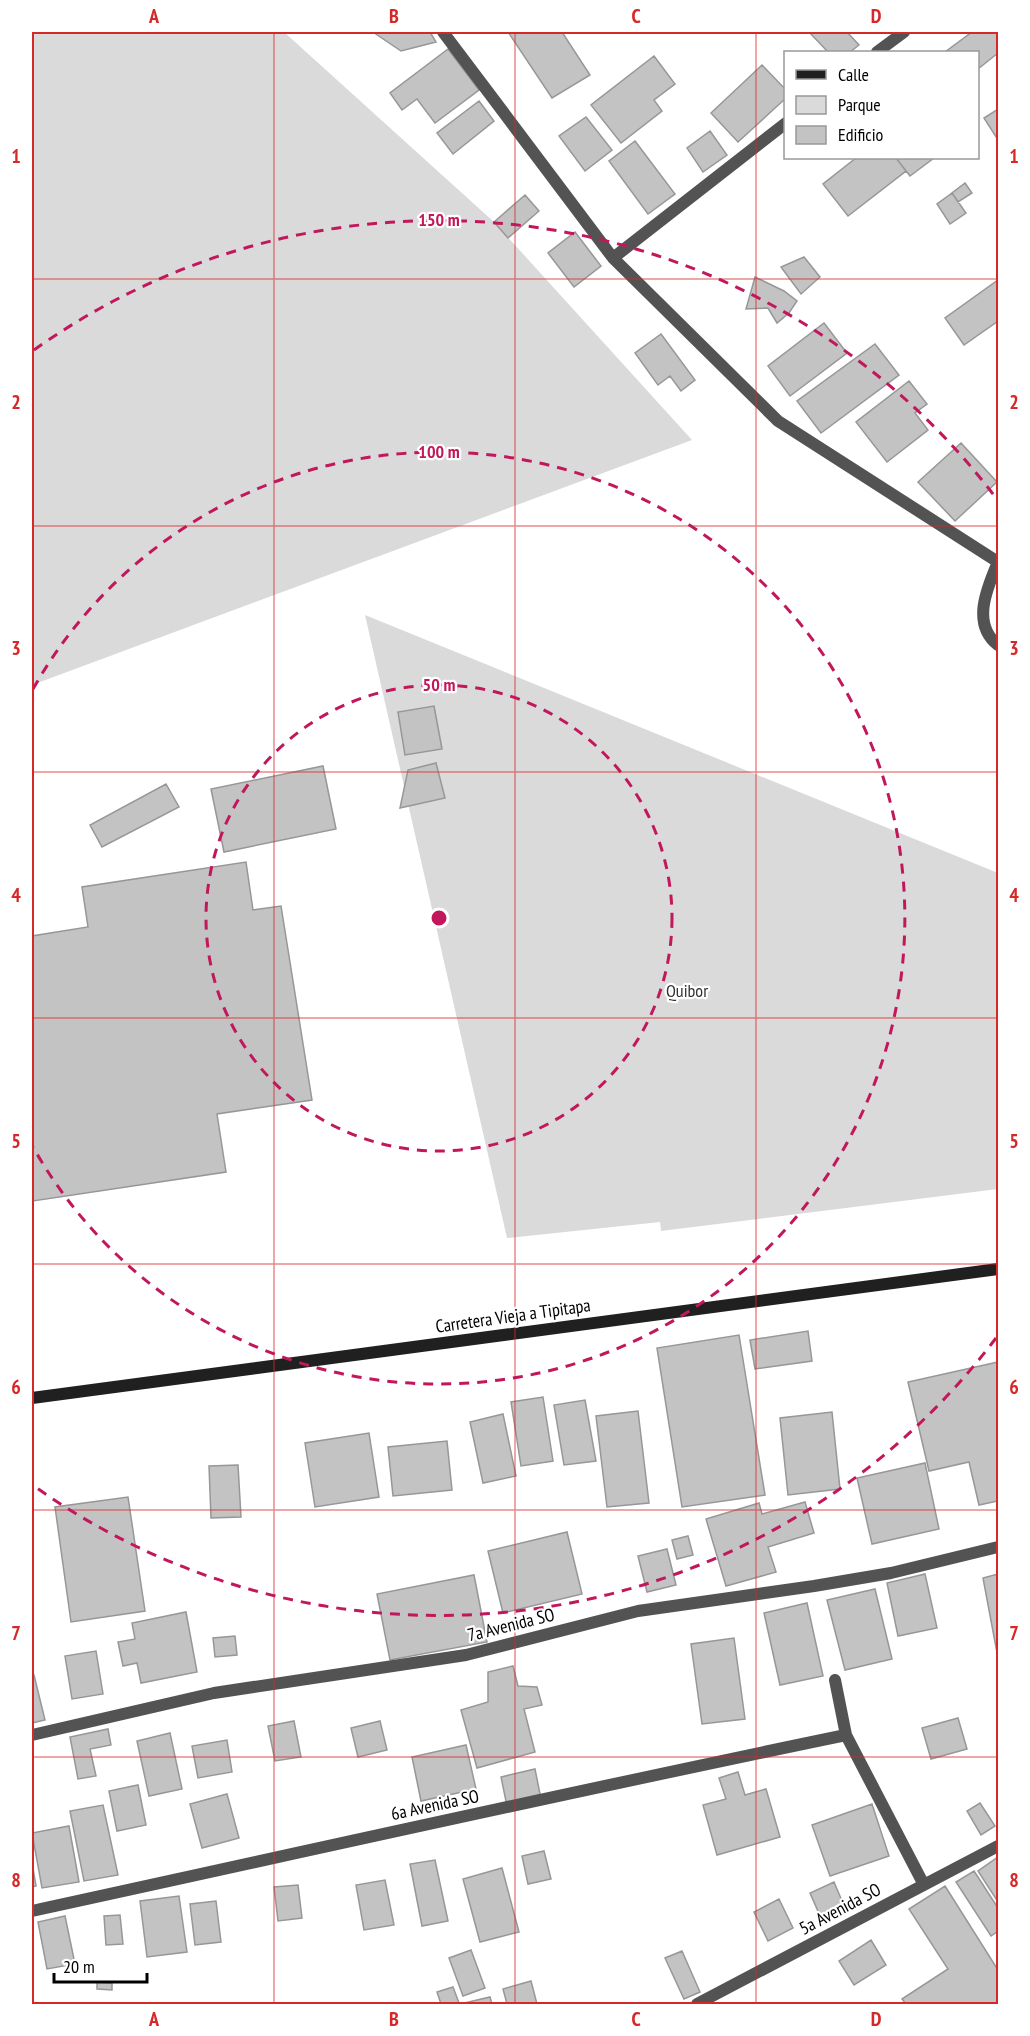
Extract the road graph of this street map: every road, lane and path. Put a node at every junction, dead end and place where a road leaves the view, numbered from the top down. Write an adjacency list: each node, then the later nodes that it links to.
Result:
1 (443, 32): 5 (street)
2 (903, 32): 3 (street)
3 (877, 51)
4 (784, 125): 5 (street)
5 (613, 258): 6 (street)
6 (998, 562): 7 (street)
7 (999, 645)
8 (999, 1269): 9 (main road, Carretera Vieja a Tipitapa)
9 (32, 1398)
10 (999, 1547): 12 (street, 7a Avenida SO)
11 (835, 1680): 13 (street)
12 (32, 1735)
13 (846, 1736): 15 (street); 16 (street, 6a Avenida SO)
14 (999, 1846): 15 (street, 5a Avenida SO)
15 (924, 1885): 17 (street, 5a Avenida SO)
16 (32, 1911)
17 (698, 2004)

